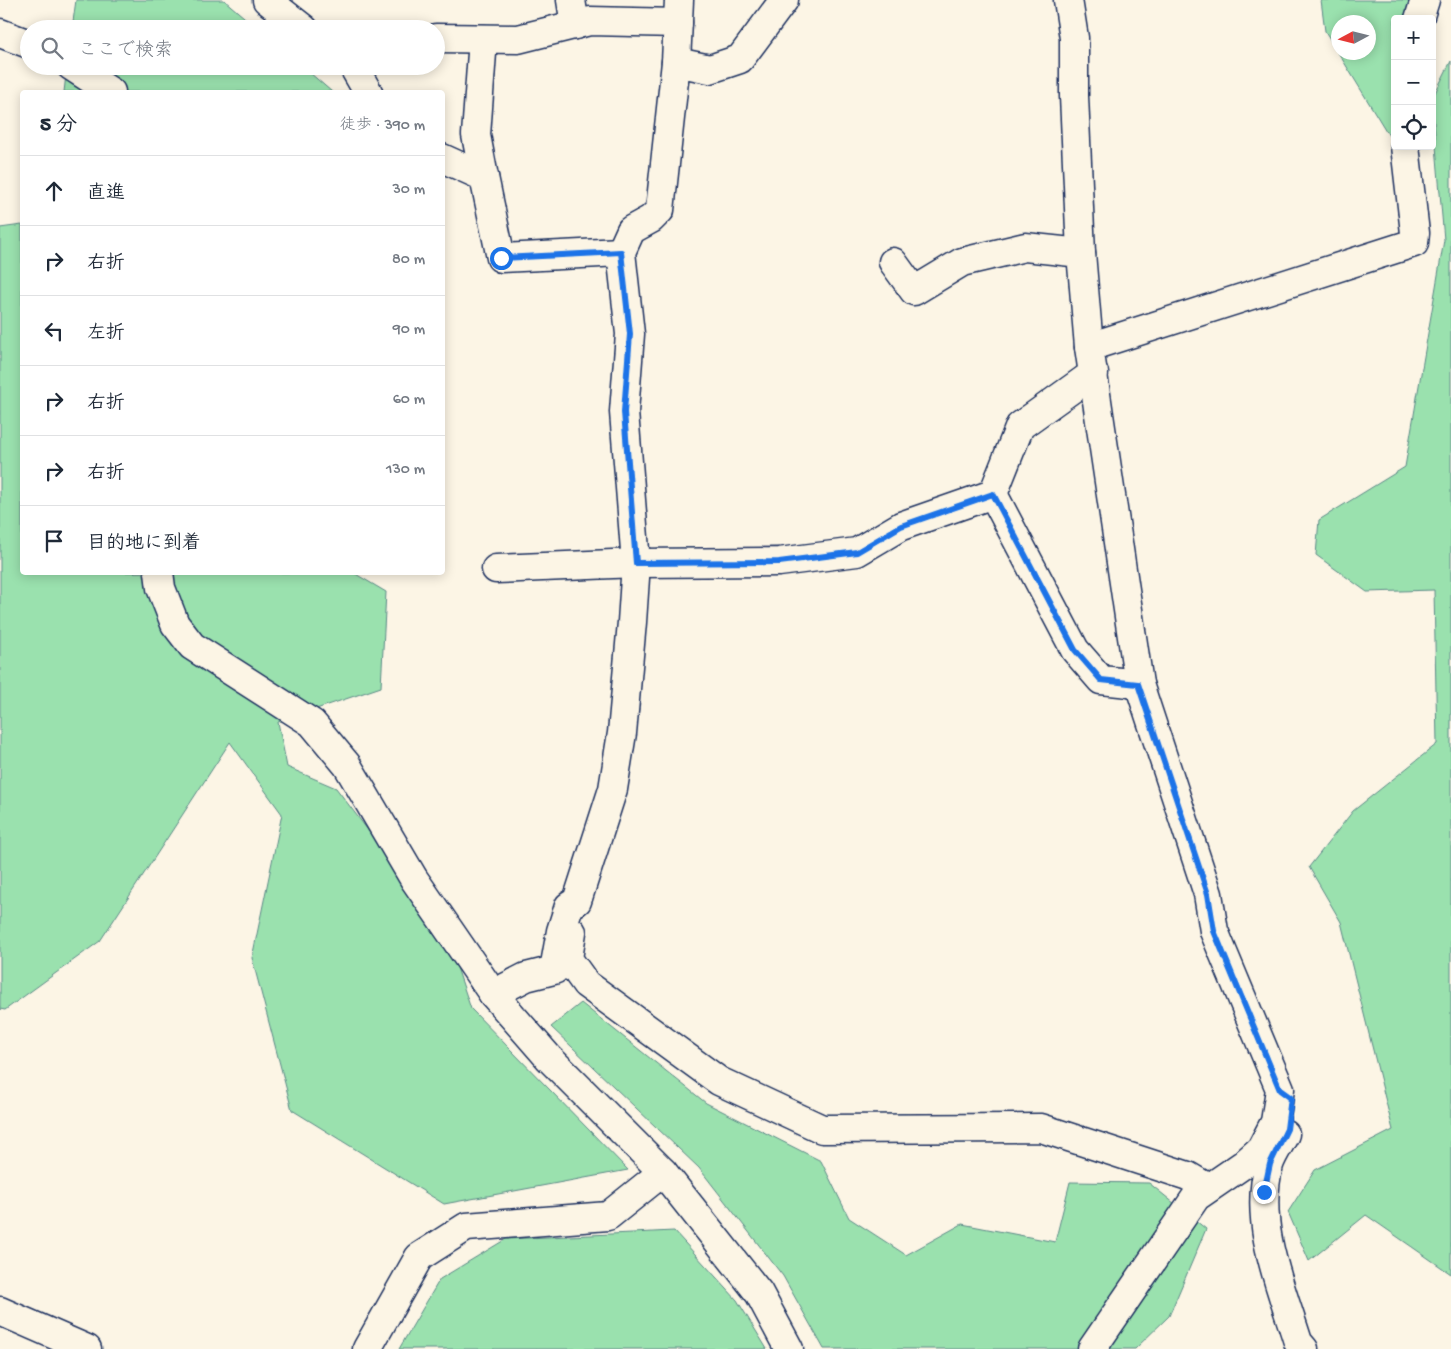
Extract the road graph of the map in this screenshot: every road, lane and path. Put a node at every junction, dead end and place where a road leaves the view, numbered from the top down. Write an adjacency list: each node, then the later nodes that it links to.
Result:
1 (267, 0): 8 (street)
2 (784, 0): 13 (street)
3 (1068, 0): 22 (street)
4 (1425, 0): 7 (street)
5 (678, 11): 6 (street); 13 (street)
6 (573, 12): 11 (street)
7 (1420, 15)
8 (293, 20)
9 (0, 33): 12 (street)
10 (445, 38): 11 (street)
11 (483, 39): 20 (street)
12 (20, 41)
13 (676, 62): 21 (street)
14 (85, 75): 16 (street)
15 (358, 75): 17 (street)
16 (109, 90)
17 (367, 90)
18 (1406, 150): 24 (street)
19 (445, 159): 20 (street)
20 (484, 177): 21 (street)
21 (621, 252): 26 (street)
22 (1081, 253): 23 (street); 24 (street)
23 (893, 262)
24 (1091, 360): 25 (street); 29 (street)
25 (993, 494): 26 (street); 29 (street)
26 (636, 563): 27 (street); 30 (street)
27 (496, 569)
28 (159, 575): 31 (street)
29 (1138, 684): 32 (street)
30 (577, 901): 31 (street); 34 (street)
31 (493, 994): 33 (street)
32 (1280, 1090): 34 (street); 40 (street)
33 (663, 1172): 37 (street); 38 (street)
34 (1208, 1188): 39 (street)
35 (0, 1311): 36 (street)
36 (87, 1349)
37 (367, 1349)
38 (789, 1349)
39 (1092, 1349)
40 (1304, 1349)

